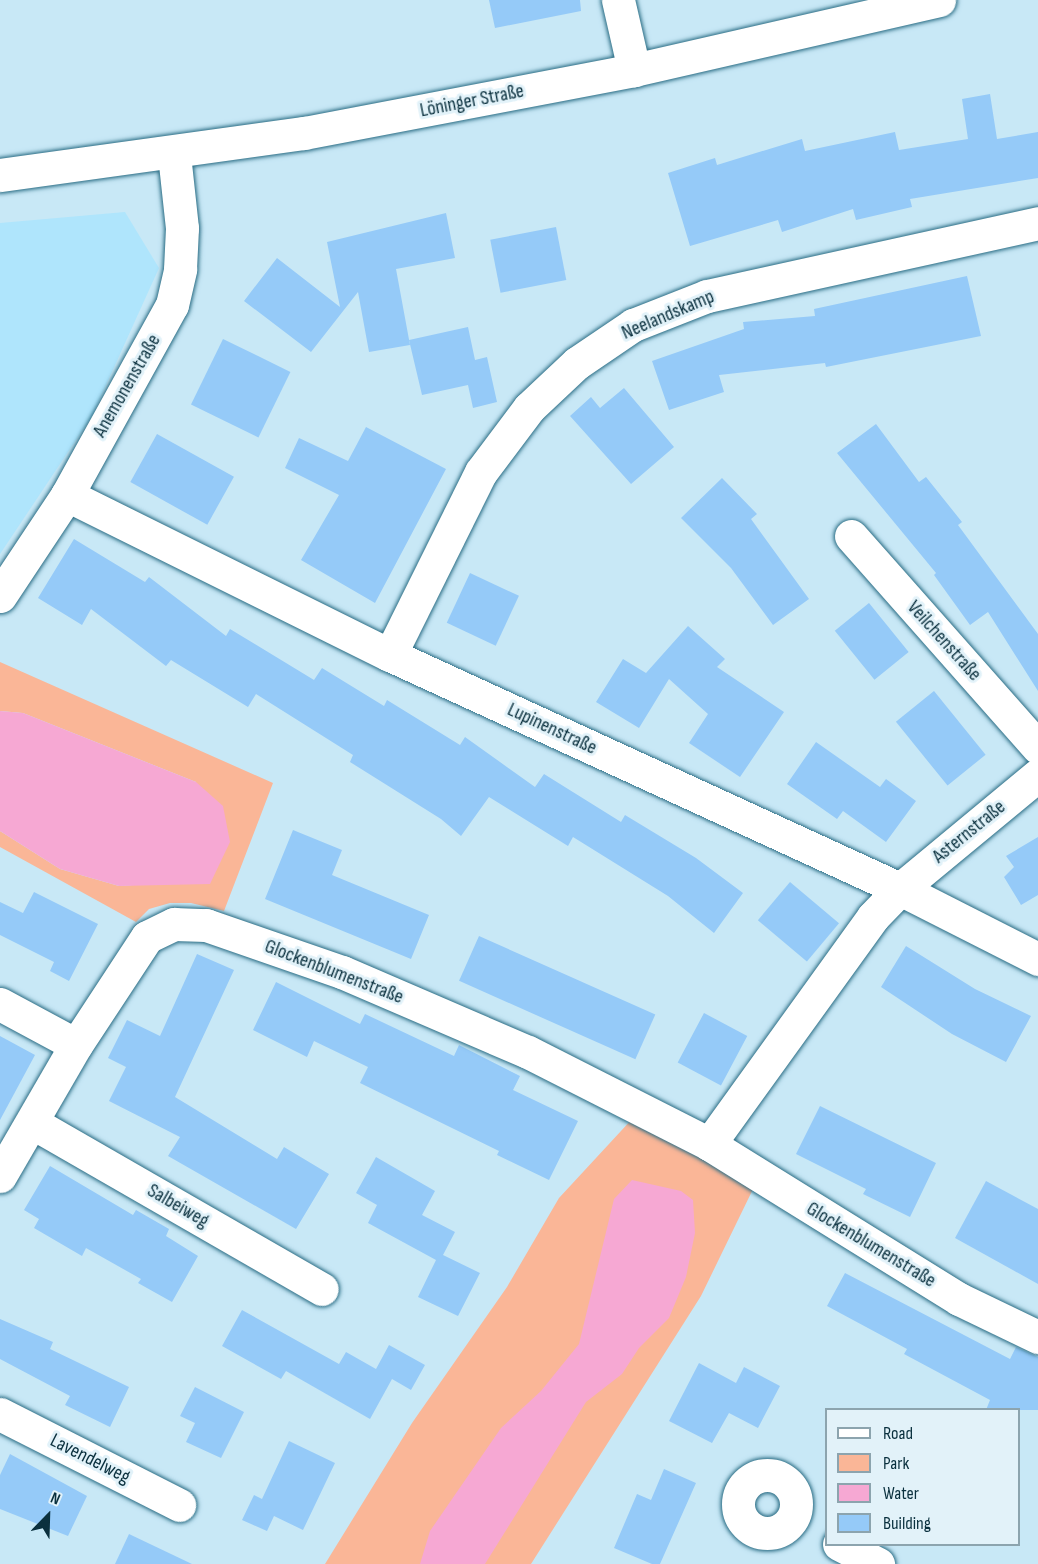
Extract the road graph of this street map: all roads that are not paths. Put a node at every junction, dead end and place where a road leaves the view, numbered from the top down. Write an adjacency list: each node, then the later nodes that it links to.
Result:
1 (618, 0): 3 (street)
2 (939, 0): 3 (street, Löninger Straße)
3 (633, 70): 4 (street, Löninger Straße)
4 (174, 154): 5 (street, Löninger Straße); 7 (street, Anemonenstraße)
5 (0, 175)
6 (1038, 223): 10 (street, Neelandskamp)
7 (67, 495): 9 (street, Anemonenstraße); 10 (street, Lupinenstraße)
8 (851, 536): 11 (street, Veilchenstraße)
9 (0, 596)
10 (390, 656): 13 (street, Lupinenstraße)
11 (1038, 747)
12 (1038, 775): 13 (street, Asternstraße)
13 (900, 889): 14 (street, Lupinenstraße); 18 (street)
14 (1038, 959)
15 (0, 1005): 16 (street)
16 (76, 1045): 17 (street, Glockenblumenstraße); 18 (street, Glockenblumenstraße)
17 (33, 1123): 19 (street, Glockenblumenstraße); 20 (street, Salbeiweg)
18 (709, 1144): 21 (street, Glockenblumenstraße)
19 (0, 1176)
20 (322, 1289)
21 (1038, 1337)
22 (0, 1414): 23 (street, Lavendelweg)
23 (179, 1505)
24 (791, 1521): 25 (street)
25 (825, 1538)
26 (841, 1546): 27 (street)
27 (878, 1564)

